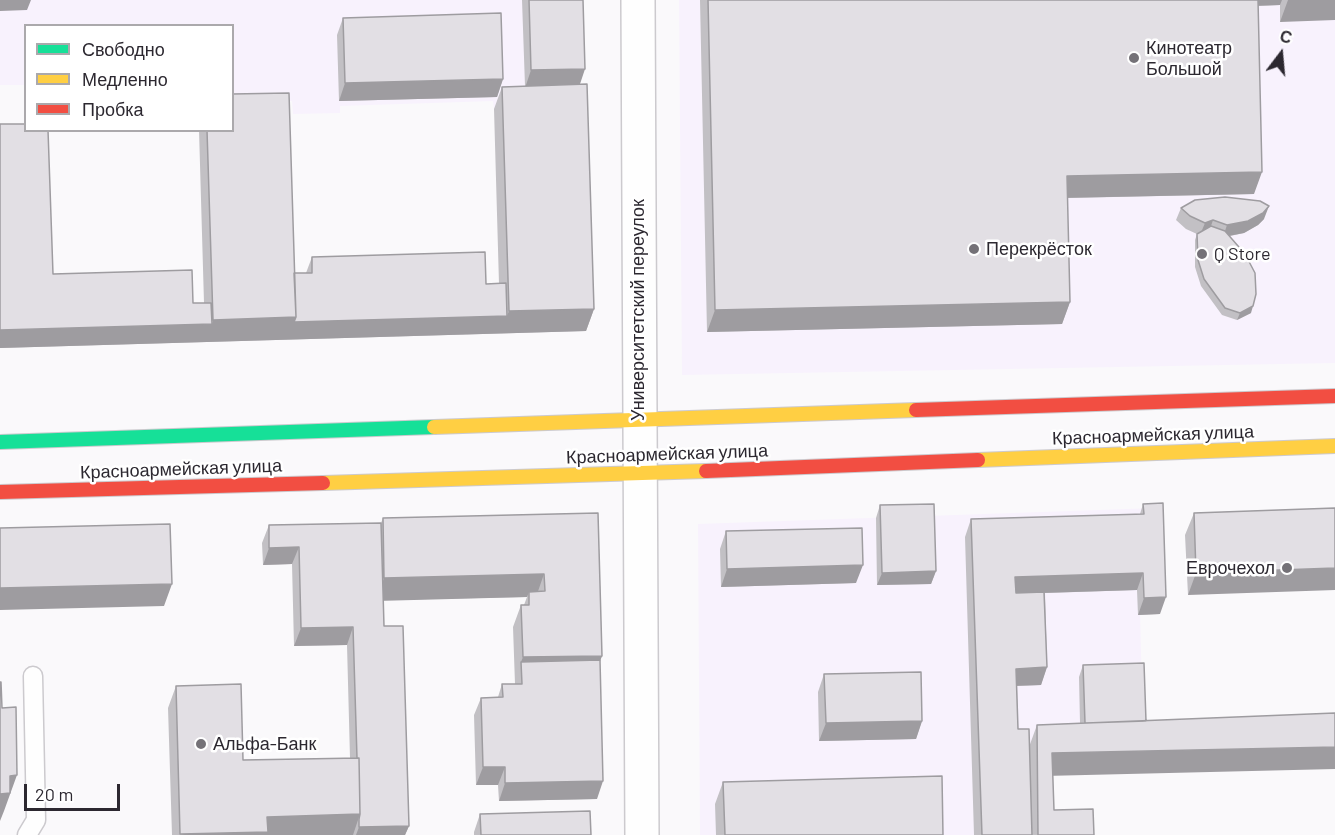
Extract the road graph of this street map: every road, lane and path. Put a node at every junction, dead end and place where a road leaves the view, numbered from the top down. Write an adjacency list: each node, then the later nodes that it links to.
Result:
1 (638, 0): 3 (street, Университетский переулок)
2 (1335, 396): 3 (main road, Красноармейская улица)
3 (639, 419): 4 (main road, Красноармейская улица); 6 (street, Университетский переулок)
4 (0, 442)
5 (1335, 446): 6 (main road, Красноармейская улица)
6 (639, 474): 7 (main road, Красноармейская улица); 10 (street, Университетский переулок)
7 (0, 492)
8 (33, 676): 9 (lane)
9 (27, 835)
10 (642, 835)

